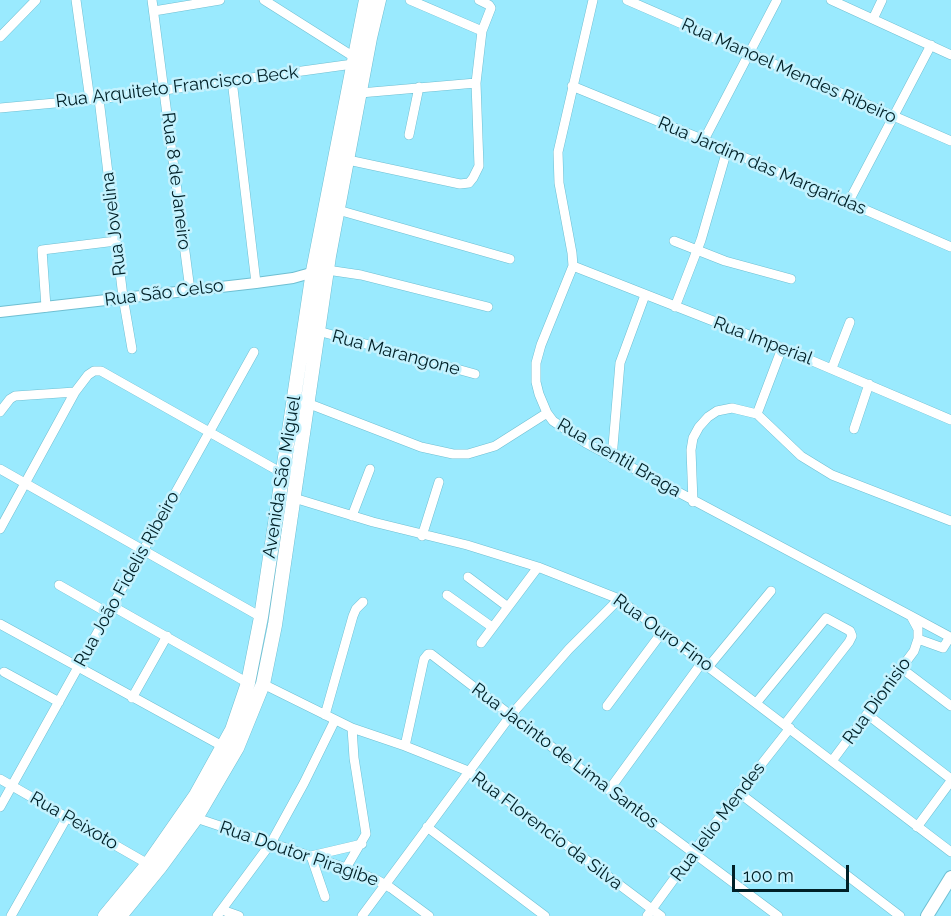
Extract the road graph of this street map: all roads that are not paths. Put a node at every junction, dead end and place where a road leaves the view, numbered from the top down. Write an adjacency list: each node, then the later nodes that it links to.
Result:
1 (36, 0): 18 (street)
2 (76, 0): 29 (street, Rua Jovelina)
3 (152, 0): 15 (street, Rua 8 de Janeiro)
4 (220, 0): 15 (street)
5 (264, 0): 22 (street)
6 (366, 0): 22 (main road, Avenida São Miguel)
7 (379, 0): 28 (main road, Avenida São Miguel)
8 (410, 0): 17 (street)
9 (479, 0): 17 (street)
10 (593, 0): 25 (street)
11 (627, 0): 20 (street, Rua Manoel Mendes Ribeiro)
12 (777, 0): 20 (street)
13 (831, 0): 16 (street)
14 (882, 0): 16 (street)
15 (154, 10): 27 (street, Rua 8 de Janeiro)
16 (873, 19): 19 (street)
17 (482, 31): 24 (street)
18 (0, 37)
19 (931, 45): 21 (street); 31 (street)
20 (749, 53): 31 (street, Rua Manoel Mendes Ribeiro); 33 (street)
21 (951, 56)
22 (354, 61): 23 (street, Rua Arquiteto Francisco Beck); 45 (main road, Avenida São Miguel)
23 (232, 80): 27 (street, Rua Arquiteto Francisco Beck); 47 (street)
24 (476, 83): 26 (street); 36 (street)
25 (572, 86): 33 (street, Rua Jardim das Margaridas); 44 (street)
26 (419, 87): 28 (street); 32 (street)
27 (164, 90): 29 (street, Rua Arquiteto Francisco Beck); 48 (street, Rua 8 de Janeiro)
28 (360, 93): 36 (main road, Avenida São Miguel)
29 (95, 99): 30 (street, Rua Arquiteto Francisco Beck); 39 (street, Rua Jovelina)
30 (0, 108)
31 (894, 116): 34 (street, Rua Manoel Mendes Ribeiro); 37 (street)
32 (409, 135)
33 (704, 140): 35 (street, Rua Jardim das Margaridas)
34 (951, 141)
35 (727, 150): 37 (street, Rua Jardim das Margaridas); 42 (street)
36 (348, 160): 38 (main road, Avenida São Miguel)
37 (848, 203): 41 (street, Rua Jardim das Margaridas)
38 (338, 210): 43 (street); 45 (main road, Avenida São Miguel)
39 (116, 240): 50 (street, Rua Jovelina); 51 (street)
40 (674, 241): 42 (street)
41 (951, 247)
42 (697, 250): 46 (street); 53 (street)
43 (510, 259)
44 (573, 266): 49 (street, Rua Imperial); 66 (street, Rua Gentil Braga)
45 (320, 271): 47 (street, Rua São Celso); 52 (street); 56 (main road, Avenida São Miguel); 74 (main road, Avenida São Miguel)
46 (791, 279)
47 (256, 283): 48 (street, Rua São Celso)
48 (190, 290): 50 (street, Rua São Celso)
49 (645, 295): 53 (street, Rua Imperial); 71 (street)
50 (123, 297): 51 (street, Rua São Celso); 58 (street, Rua Jovelina)
51 (46, 307): 54 (street, Rua São Celso)
52 (488, 307)
53 (675, 307): 57 (street, Rua Imperial)
54 (0, 312)
55 (850, 322): 60 (street)
56 (318, 331): 61 (street, Rua Marangone); 64 (main road, Avenida São Miguel)
57 (782, 348): 60 (street, Rua Imperial); 67 (street)
58 (132, 349)
59 (254, 351): 70 (street, Rua João Fidelis Ribeiro)
60 (832, 369): 62 (street, Rua Imperial)
61 (475, 374)
62 (869, 384): 68 (street, Rua Imperial); 69 (street)
63 (75, 392): 65 (street); 70 (street); 76 (street)
64 (307, 403): 66 (street); 77 (main road, Avenida São Miguel)
65 (0, 412)
66 (547, 413): 71 (street, Rua Gentil Braga)
67 (757, 414): 78 (street); 80 (street)
68 (951, 420)
69 (854, 429)
70 (209, 432): 74 (street); 83 (street, Rua João Fidelis Ribeiro)
71 (612, 458): 78 (street, Rua Gentil Braga)
72 (0, 469): 76 (street)
73 (370, 469): 79 (street)
74 (282, 473): 94 (main road, Avenida São Miguel)
75 (439, 482): 82 (street)
76 (26, 483): 81 (street); 83 (street)
77 (294, 498): 79 (street, Rua Ouro Fino); 106 (main road, Avenida São Miguel)
78 (693, 502): 93 (street, Rua Gentil Braga)
79 (352, 516): 82 (street, Rua Ouro Fino)
80 (951, 520)
81 (0, 529)
82 (422, 536): 84 (street, Rua Ouro Fino)
83 (142, 550): 92 (street, Rua João Fidelis Ribeiro); 94 (street)
84 (538, 567): 89 (street, Rua Ouro Fino); 91 (street)
85 (468, 577): 91 (street)
86 (59, 585): 92 (street)
87 (771, 591): 101 (street)
88 (447, 595): 96 (street)
89 (619, 598): 97 (street, Rua Ouro Fino); 113 (street)
90 (363, 602): 112 (street)
91 (508, 607): 96 (street)
92 (110, 609): 98 (street); 102 (street, Rua João Fidelis Ribeiro)
93 (911, 616): 99 (street); 99 (street, Rua Gentil Braga)
94 (261, 617): 105 (main road, Avenida São Miguel)
95 (0, 624): 102 (street)
96 (492, 627): 100 (street)
97 (663, 631): 101 (street, Rua Ouro Fino); 110 (street)
98 (167, 636): 105 (street); 107 (street)
99 (918, 639): 103 (street, Rua Dionisio)
100 (481, 643)
101 (706, 664): 109 (street, Rua Ouro Fino); 125 (street)
102 (78, 667): 107 (street); 108 (street, Rua João Fidelis Ribeiro)
103 (901, 668): 111 (street); 114 (street, Rua Dionisio)
104 (4, 672): 108 (street)
105 (248, 683): 119 (main road, Avenida São Miguel)
106 (263, 684): 112 (street, Rua Florencio da Silva); 129 (main road, Avenida São Miguel)
107 (132, 698): 119 (street)
108 (59, 702): 124 (street, Rua João Fidelis Ribeiro)
109 (757, 702): 116 (street, Rua Ouro Fino); 116 (street, Rua lelio Mendes)
110 (607, 706)
111 (951, 706)
112 (325, 715): 115 (street, Rua Florencio da Silva)
113 (511, 715): 118 (street, Rua Jacinto de Lima Santos); 121 (street); 125 (street, Rua Jacinto de Lima Santos)
114 (868, 715): 120 (street, Rua Dionisio); 123 (street)
115 (335, 720): 117 (street, Rua Florencio da Silva); 132 (street)
116 (788, 726): 120 (street, Rua Ouro Fino); 126 (street, Rua lelio Mendes)
117 (352, 728): 118 (street, Rua Florencio da Silva); 133 (street)
118 (405, 746): 121 (street, Rua Florencio da Silva)
119 (224, 747): 137 (main road, Avenida São Miguel)
120 (832, 762): 131 (street, Rua Ouro Fino)
121 (468, 771): 130 (street); 143 (street, Rua Florencio da Silva)
122 (0, 779): 124 (street, Rua Peixoto)
123 (951, 780): 131 (street)
124 (12, 786): 127 (street, Rua João Fidelis Ribeiro); 128 (street, Rua Peixoto)
125 (609, 790): 135 (street, Rua Jacinto de Lima Santos)
126 (738, 792): 135 (street, Rua lelio Mendes); 153 (street)
127 (0, 807)
128 (67, 817): 137 (street, Rua Peixoto); 144 (street)
129 (196, 818): 132 (street, Rua Doutor Piragibe); 146 (main road, Avenida São Miguel)
130 (427, 827): 140 (street); 150 (street)
131 (917, 827): 134 (street, Rua Ouro Fino)
132 (271, 843): 136 (street, Rua Doutor Piragibe); 142 (street)
133 (362, 844): 136 (street); 138 (street)
134 (951, 852)
135 (694, 853): 143 (street, Rua lelio Mendes); 152 (street, Rua Jacinto de Lima Santos)
136 (310, 856): 138 (street, Rua Doutor Piragibe); 141 (street)
137 (148, 864): 145 (main road, Avenida São Miguel)
138 (347, 868): 140 (street, Rua Doutor Piragibe)
139 (951, 877): 154 (main road)
140 (385, 884): 148 (street); 149 (street, Rua Doutor Piragibe)
141 (325, 897)
142 (219, 913): 147 (street)
143 (650, 913): 151 (street, Rua Florencio da Silva)
144 (11, 916)
145 (105, 916)
146 (120, 916)
147 (239, 916)
148 (362, 916)
149 (429, 916)
150 (545, 916)
151 (661, 916)
152 (778, 916)
153 (900, 916)
154 (927, 916)

